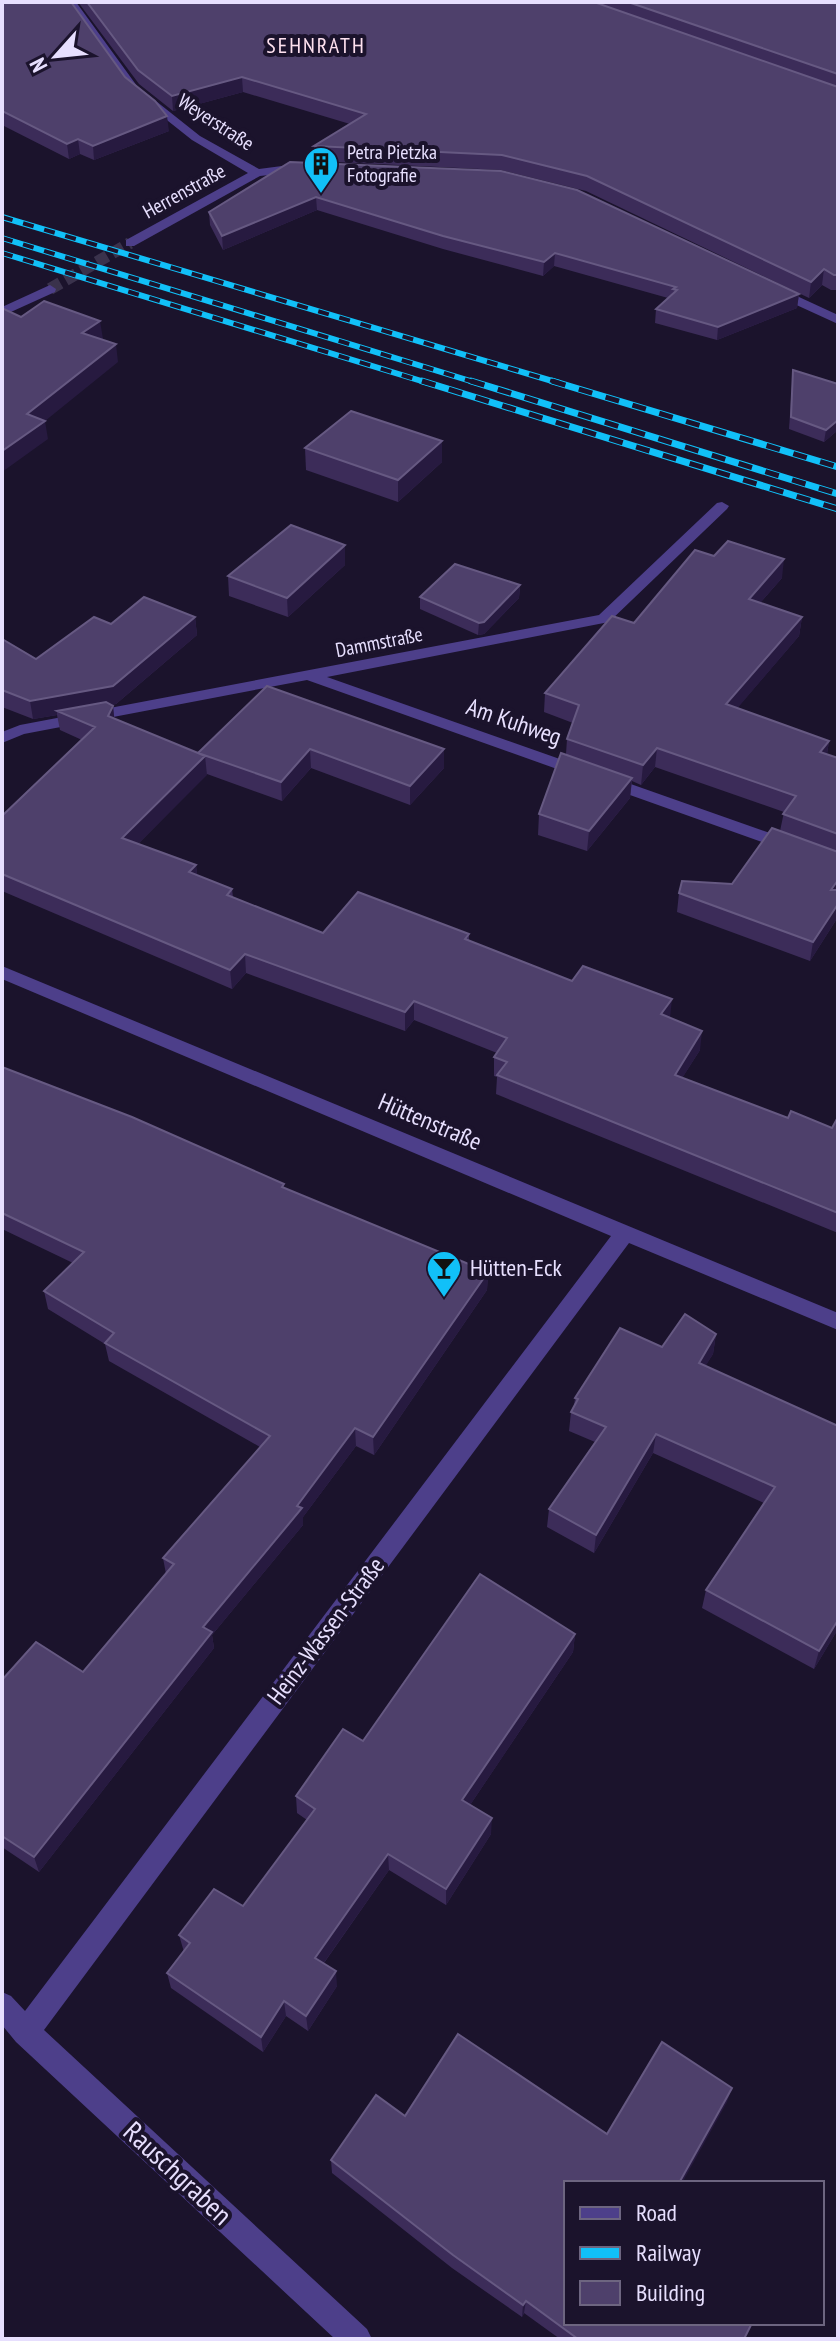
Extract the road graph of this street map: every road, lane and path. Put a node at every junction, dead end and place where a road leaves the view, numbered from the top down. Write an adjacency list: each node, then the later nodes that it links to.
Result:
1 (71, 2): 3 (street, Weyerstraße)
2 (318, 168): 3 (street, Weyerstraße)
3 (257, 173): 4 (street, Herrenstraße)
4 (130, 243)
5 (767, 286): 8 (street)
6 (50, 289): 7 (street)
7 (2, 312)
8 (838, 320)
9 (722, 506): 10 (street, Dammstraße)
10 (310, 676): 11 (street, Dammstraße); 12 (street, Am Kuhweg)
11 (2, 738)
12 (838, 863)
13 (2, 972): 14 (street, Hüttenstraße)
14 (626, 1231): 15 (street, Hüttenstraße); 17 (street, Heinz-Wassen-Straße)
15 (838, 1322)
16 (2, 2005): 17 (street, Rauschgraben)
17 (26, 2032): 18 (street, Rauschgraben)
18 (357, 2339)

